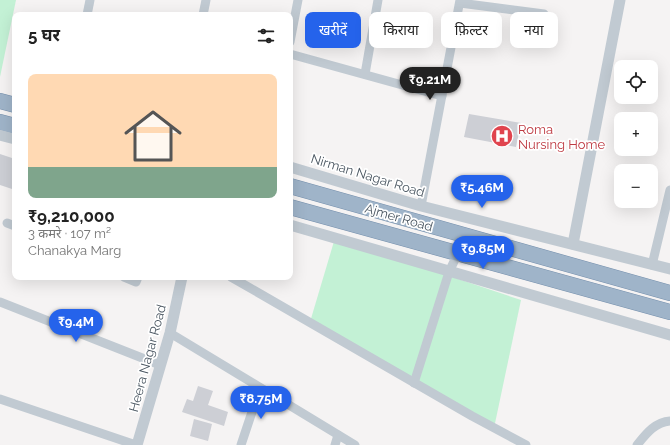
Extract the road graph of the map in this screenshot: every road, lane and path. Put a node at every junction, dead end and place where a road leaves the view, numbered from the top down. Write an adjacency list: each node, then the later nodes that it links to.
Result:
1 (90, 0): 7 (street)
2 (206, 0): 8 (street)
3 (298, 0): 10 (street)
4 (378, 0): 12 (street)
5 (620, 0): 26 (street)
6 (460, 1): 9 (street); 13 (street)
7 (88, 12)
8 (204, 12)
9 (531, 12)
10 (293, 26)
11 (293, 55): 12 (street)
12 (365, 74): 13 (street)
13 (442, 96): 23 (street)
14 (0, 101): 15 (highway)
15 (12, 104)
16 (0, 122): 17 (highway)
17 (12, 125)
18 (0, 135): 19 (street)
19 (12, 138)
20 (293, 168): 23 (street, Nirman Nagar Road)
21 (293, 187): 33 (highway, Ajmer Road)
22 (670, 190): 28 (street)
23 (421, 206): 26 (street, Nirman Nagar Road)
24 (293, 208): 27 (highway, Ajmer Road)
25 (293, 226): 30 (street)
26 (573, 244): 28 (street, Nirman Nagar Road)
27 (458, 253): 30 (street); 35 (highway, Ajmer Road)
28 (652, 265): 29 (street, Nirman Nagar Road)
29 (670, 269)
30 (449, 272): 37 (street); 39 (street)
31 (181, 280): 36 (street, Heera Nagar Road)
32 (236, 280): 39 (street)
33 (670, 293)
34 (0, 302): 38 (street)
35 (670, 312)
36 (170, 333): 38 (street, Heera Nagar Road); 40 (street)
37 (670, 336)
38 (160, 365): 44 (street, Heera Nagar Road)
39 (414, 383): 48 (street)
40 (260, 388): 43 (street); 45 (street)
41 (0, 399): 44 (street)
42 (666, 421): 49 (street)
43 (338, 435): 46 (street); 47 (street)
44 (136, 445)
45 (241, 445)
46 (335, 445)
47 (355, 445)
48 (526, 445)
49 (637, 445)

